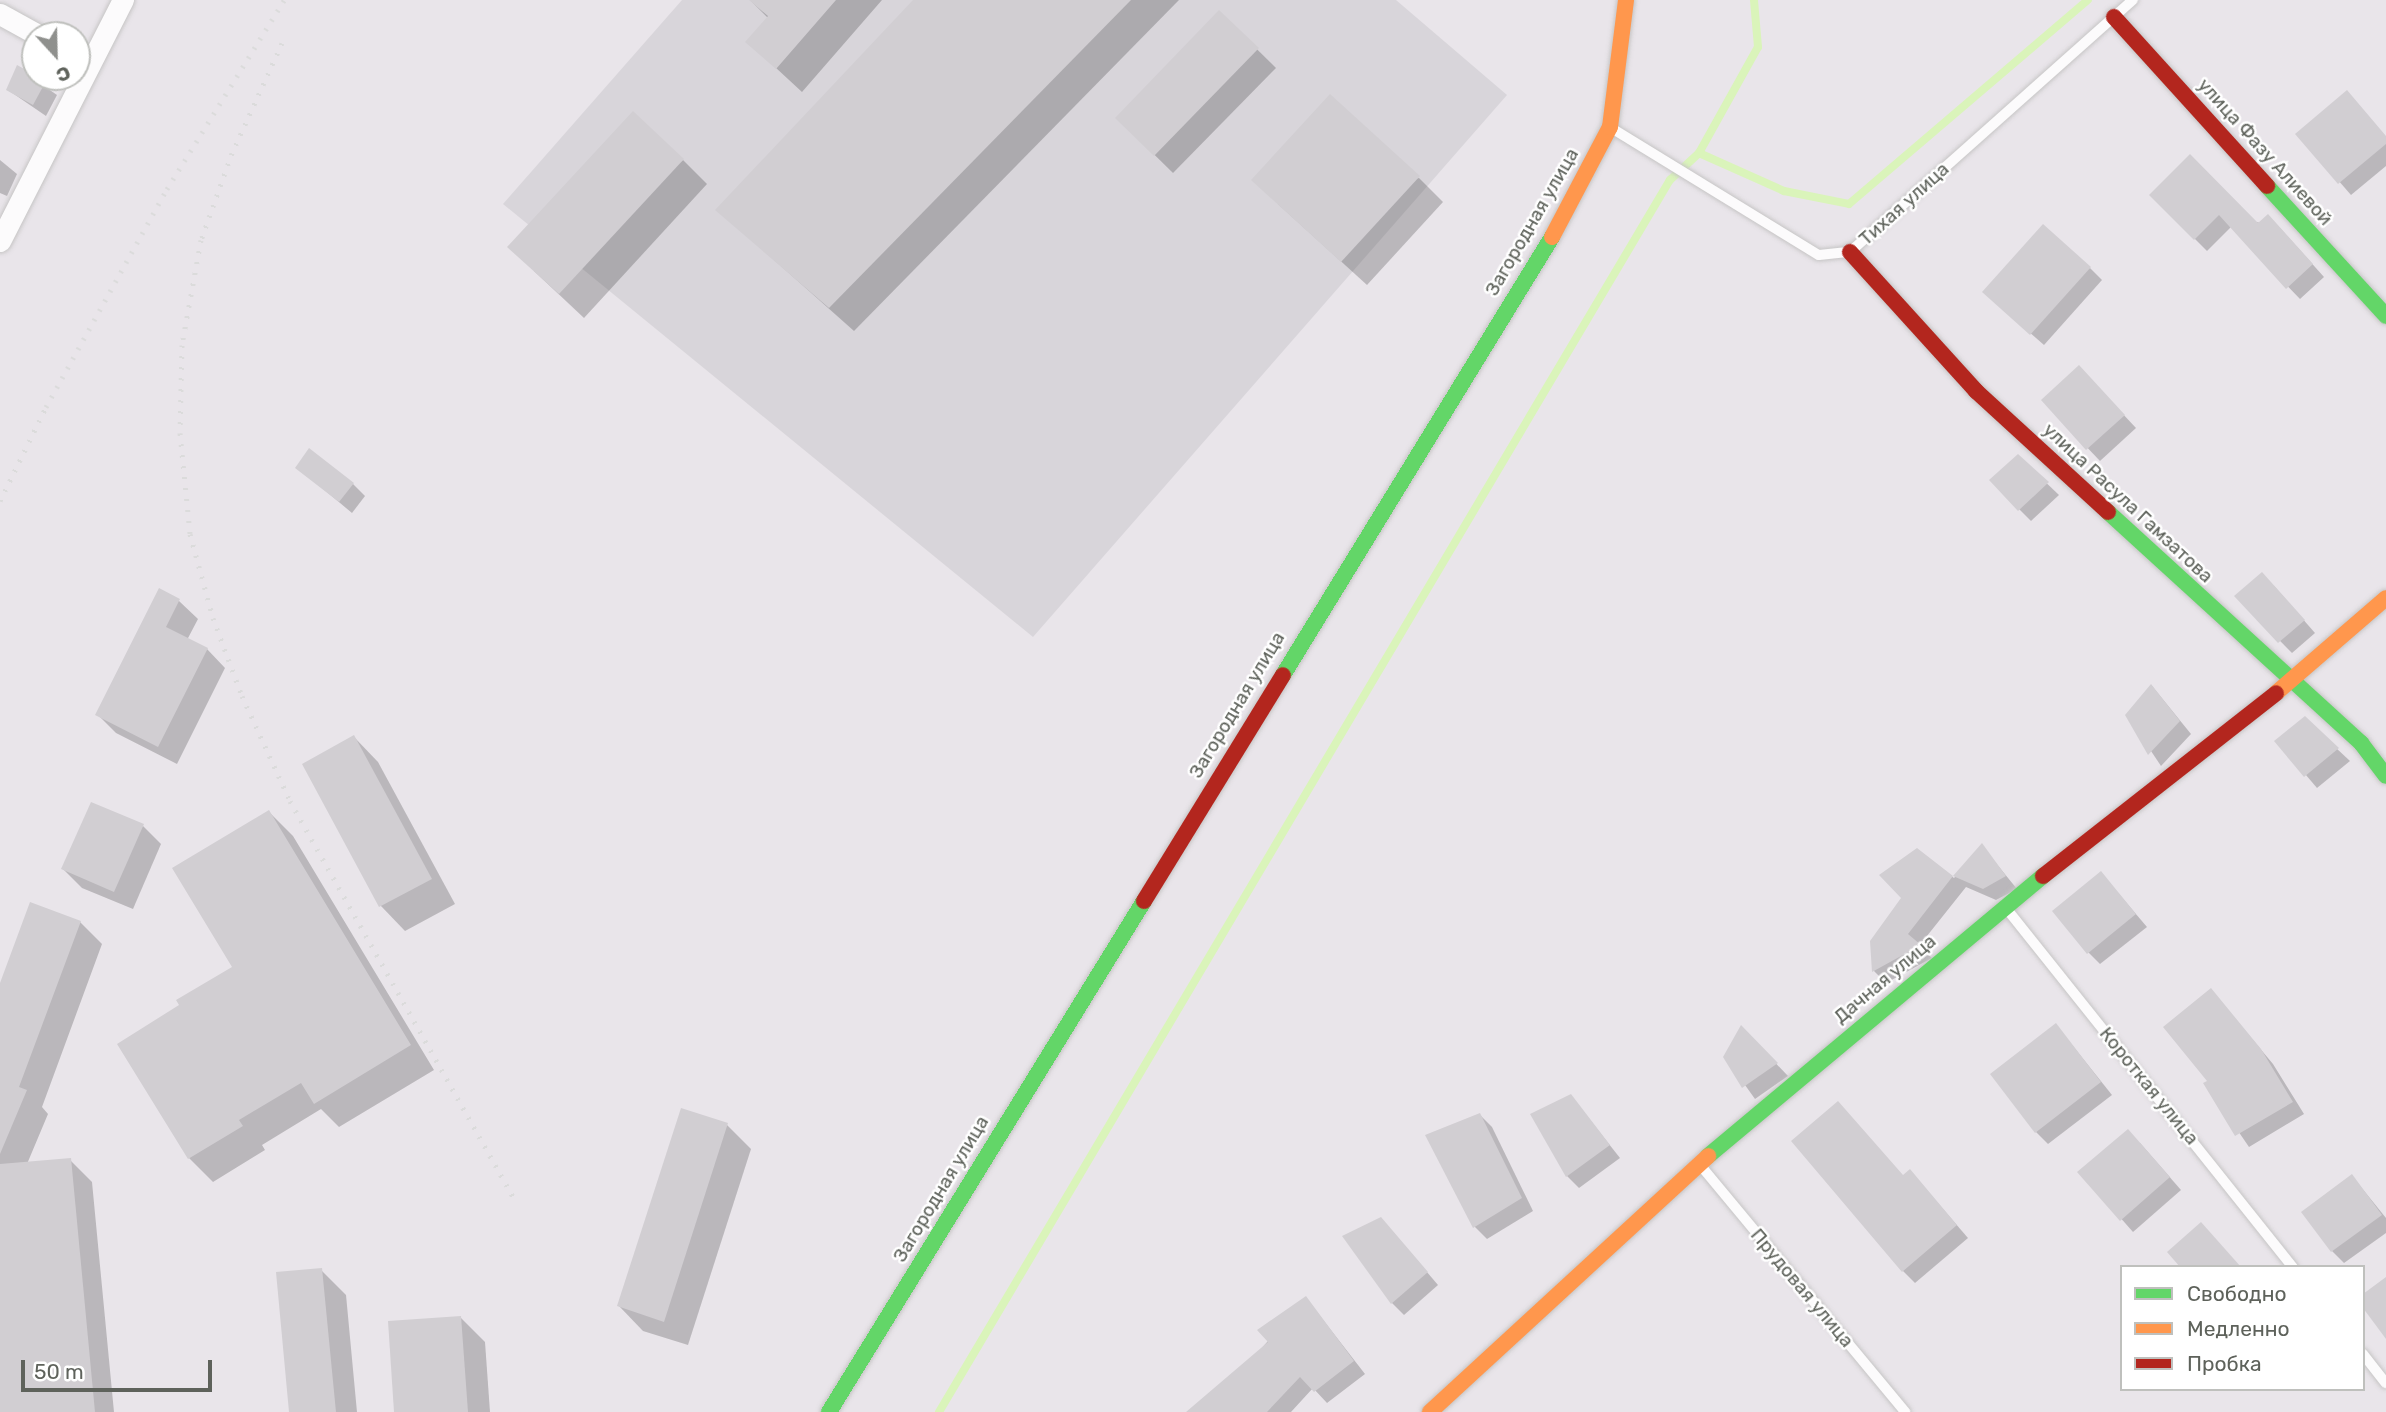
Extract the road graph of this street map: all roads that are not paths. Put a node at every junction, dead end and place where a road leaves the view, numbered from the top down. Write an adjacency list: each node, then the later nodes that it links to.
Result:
1 (123, 0): 7 (street)
2 (1626, 0): 9 (street, Загородная улица)
3 (2133, 0): 5 (lane, Тихая улица)
4 (0, 14): 6 (street)
5 (2114, 17): 11 (lane, Тихая улица); 12 (street, улица Фазу Алиевой)
6 (21, 26)
7 (91, 47)
8 (68, 91): 10 (street)
9 (1610, 127): 11 (lane, Тихая улица); 21 (street, Загородная улица)
10 (0, 241)
11 (1850, 252): 14 (street, улица Расула Гамзатова)
12 (2386, 316)
13 (2386, 598): 14 (street, Дачная улица)
14 (2291, 681): 15 (street, улица Расула Гамзатова); 16 (street, Дачная улица)
15 (2386, 776)
16 (2004, 906): 17 (street, Дачная улица); 18 (lane, Короткая улица)
17 (1699, 1164): 22 (street, Дачная улица); 23 (lane, Прудовая улица)
18 (2291, 1265)
19 (2365, 1356): 20 (lane)
20 (2386, 1382)
21 (829, 1412)
22 (1430, 1412)
23 (1905, 1412)

